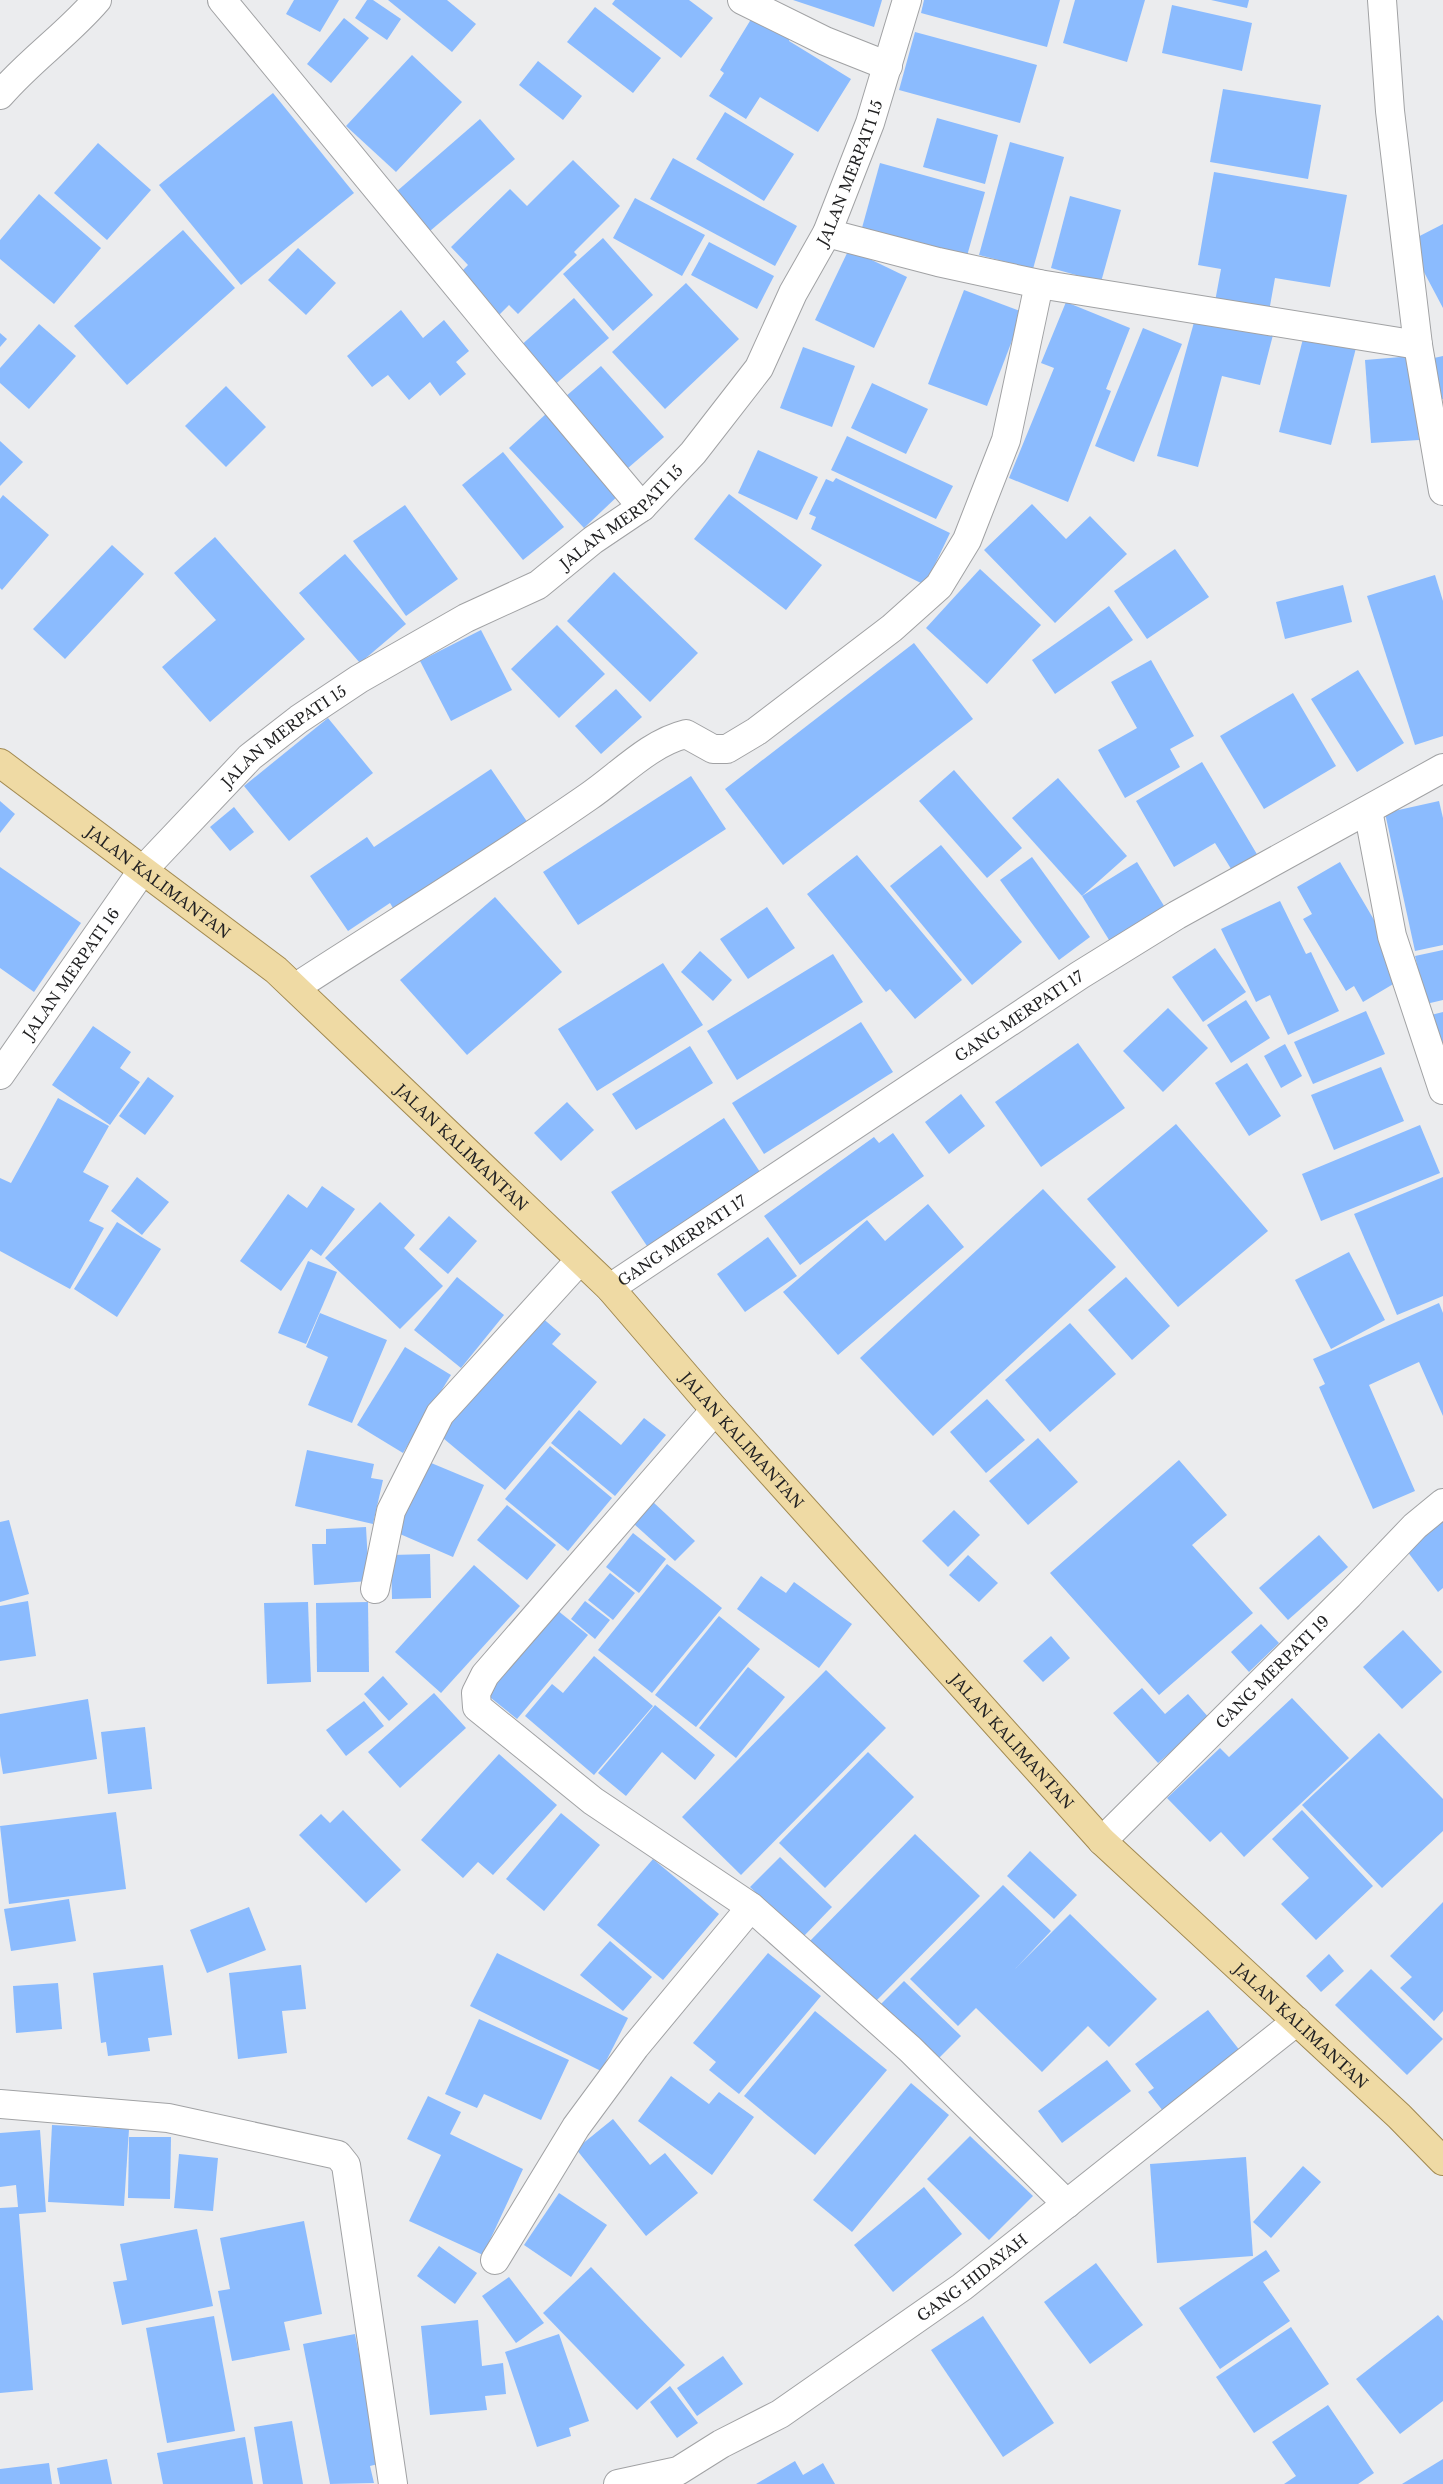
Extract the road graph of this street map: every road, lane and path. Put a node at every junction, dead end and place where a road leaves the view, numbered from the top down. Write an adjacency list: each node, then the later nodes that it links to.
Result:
1 (96, 0): 7 (street)
2 (222, 0): 12 (street)
3 (742, 0): 6 (street)
4 (907, 0): 6 (street, JALAN MERPATI 15)
5 (1382, 0): 10 (street)
6 (888, 66): 8 (street, JALAN MERPATI 15)
7 (0, 94)
8 (827, 233): 9 (street); 12 (street, JALAN MERPATI 15)
9 (1039, 284): 10 (street); 17 (street)
10 (1418, 345): 11 (street)
11 (1443, 492)
12 (642, 507): 16 (street, JALAN MERPATI 15)
13 (0, 763): 16 (main road, JALAN KALIMANTAN)
14 (1443, 768): 15 (street, GANG MERPATI 17)
15 (1368, 810): 19 (street); 21 (street, GANG MERPATI 17)
16 (142, 871): 17 (main road, JALAN KALIMANTAN); 18 (street, JALAN MERPATI 16)
17 (296, 987): 20 (main road, JALAN KALIMANTAN)
18 (0, 1075)
19 (1443, 1090)
20 (580, 1260): 21 (main road, JALAN KALIMANTAN); 24 (street)
21 (610, 1288): 22 (main road, JALAN KALIMANTAN)
22 (715, 1410): 25 (main road, JALAN KALIMANTAN); 26 (street)
23 (1443, 1503): 25 (street, GANG MERPATI 19)
24 (376, 1589)
25 (1102, 1841): 27 (main road, JALAN KALIMANTAN)
26 (752, 1907): 30 (street); 31 (street)
27 (1297, 2022): 29 (main road, JALAN KALIMANTAN); 30 (street, GANG HIDAYAH)
28 (0, 2104): 33 (street)
29 (1443, 2161)
30 (1066, 2204): 32 (street, GANG HIDAYAH)
31 (495, 2260)
32 (678, 2477): 34 (street, GANG HIDAYAH)
33 (392, 2484)
34 (618, 2484)

